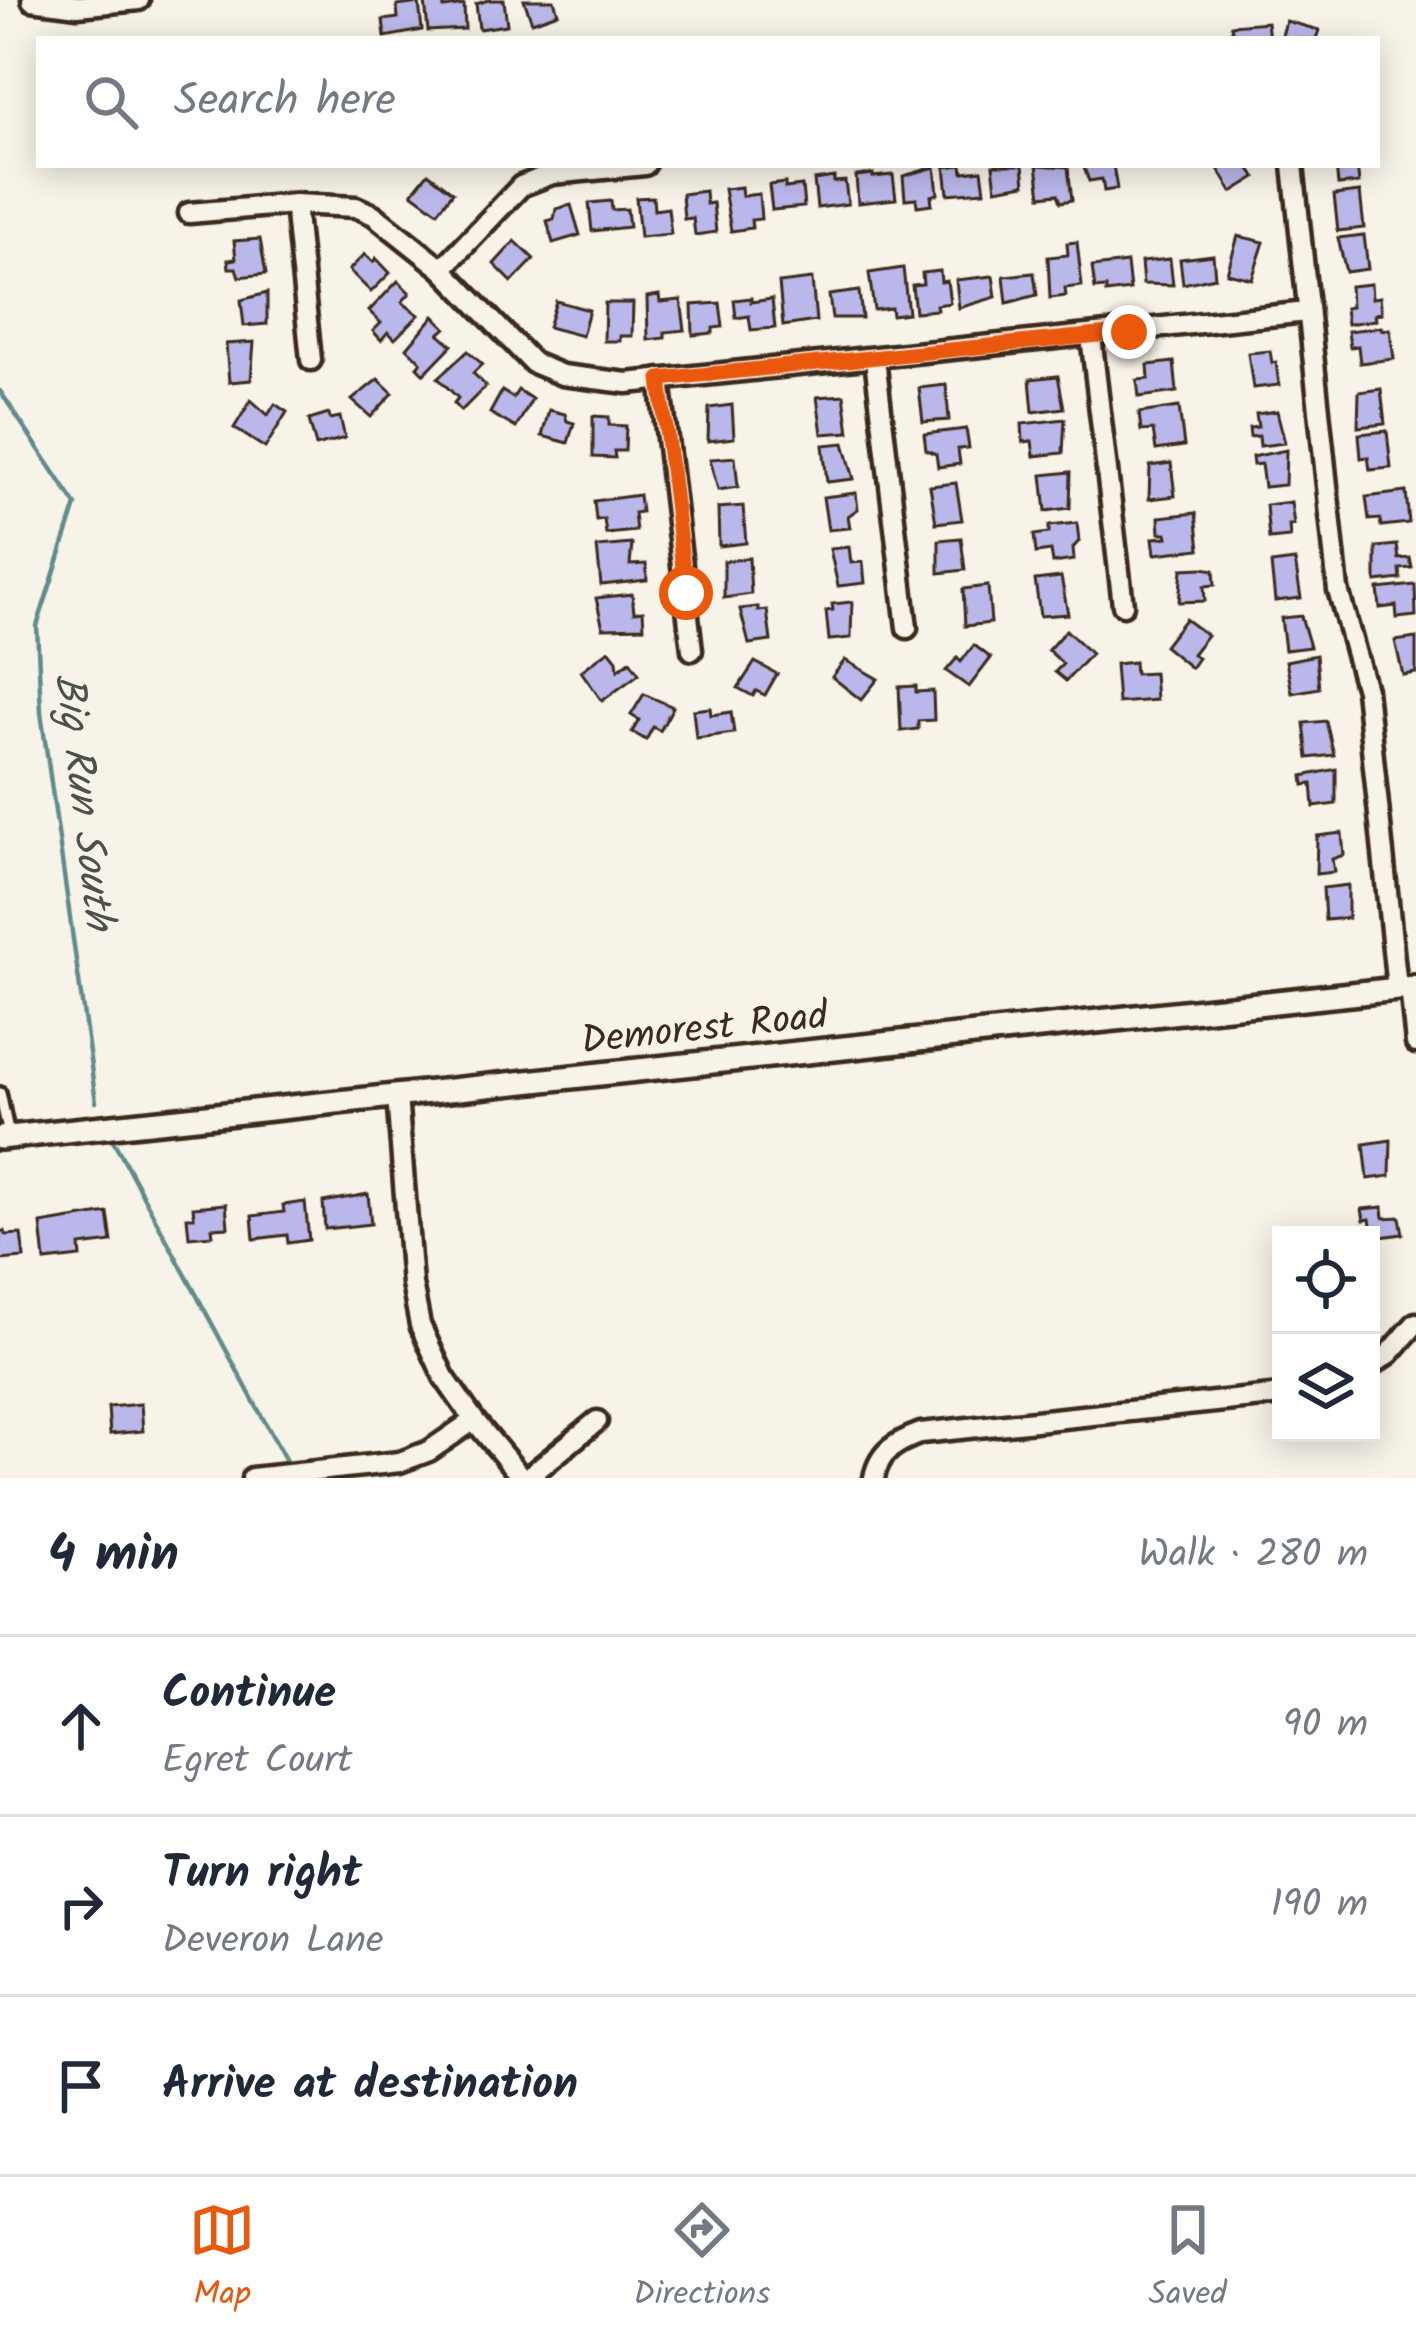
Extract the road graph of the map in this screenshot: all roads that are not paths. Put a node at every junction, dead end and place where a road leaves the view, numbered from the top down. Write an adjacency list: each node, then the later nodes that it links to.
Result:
1 (32, 0): 2 (street)
2 (139, 0)
3 (614, 168): 7 (street)
4 (1292, 168): 8 (street)
5 (295, 204): 6 (street); 7 (street); 11 (street)
6 (188, 213)
7 (442, 269): 12 (street)
8 (1307, 312): 9 (street); 16 (street)
9 (1090, 336): 10 (street); 13 (street)
10 (875, 359): 12 (street); 14 (street)
11 (311, 360)
12 (660, 379): 15 (street)
13 (1123, 605)
14 (907, 628)
15 (692, 650)
16 (1408, 988): 17 (street); 19 (street, Demorest Road)
17 (1416, 1043)
18 (0, 1093): 20 (lane)
19 (398, 1096): 20 (street, Demorest Road); 24 (street)
20 (5, 1138)
21 (1416, 1323): 22 (street)
22 (1380, 1360)
23 (1272, 1396): 28 (street)
24 (474, 1420): 26 (street); 27 (street)
25 (597, 1421): 27 (street)
26 (252, 1478)
27 (525, 1478)
28 (874, 1478)

